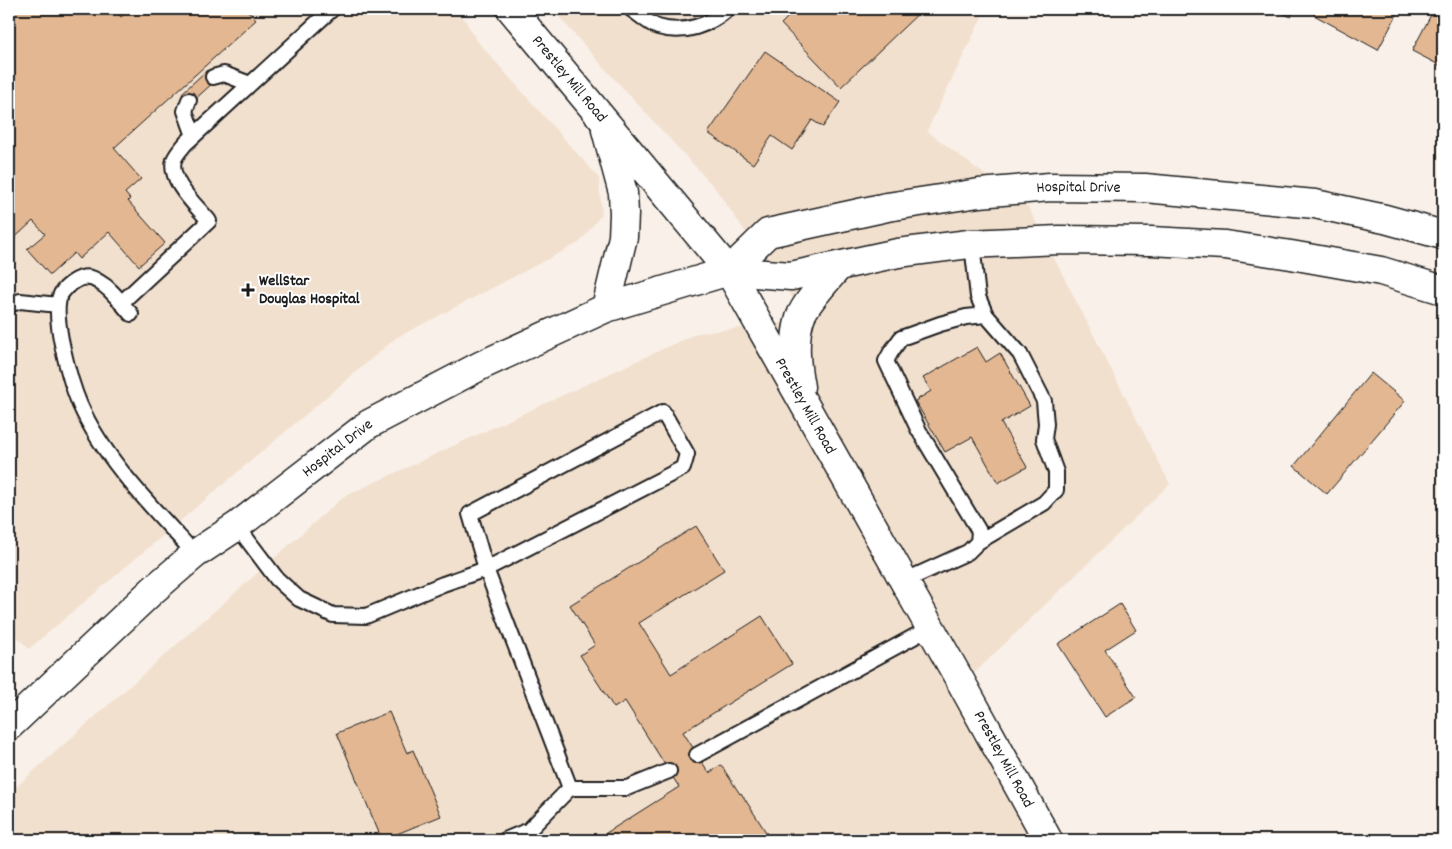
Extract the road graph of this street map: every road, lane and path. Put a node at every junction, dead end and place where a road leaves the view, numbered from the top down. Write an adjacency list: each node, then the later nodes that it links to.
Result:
1 (332, 9): 6 (lane)
2 (511, 9): 8 (street, Prestley Mill Road)
3 (632, 9): 4 (lane)
4 (728, 9)
5 (213, 77): 6 (lane)
6 (250, 84): 9 (lane)
7 (189, 100): 9 (lane)
8 (604, 121): 13 (street, Prestley Mill Road); 18 (street)
9 (194, 136): 15 (lane)
10 (1443, 236): 13 (street, Hospital Drive)
11 (972, 244): 12 (street, Hospital Drive); 14 (street, Hospital Drive); 20 (lane)
12 (839, 266): 13 (street, Hospital Drive); 21 (street)
13 (728, 271): 18 (street, Hospital Drive); 21 (street, Prestley Mill Road)
14 (1443, 290)
15 (121, 303): 17 (lane); 19 (lane)
16 (9, 305): 17 (lane)
17 (58, 305): 24 (lane)
18 (606, 308): 22 (street, Hospital Drive)
19 (131, 314)
20 (986, 315): 23 (lane); 23 (lane)
21 (802, 401): 26 (street, Prestley Mill Road)
22 (237, 526): 24 (street, Hospital Drive); 25 (lane)
23 (978, 542): 26 (lane)
24 (196, 554): 28 (street, Hospital Drive)
25 (486, 569): 25 (lane); 31 (lane)
26 (904, 582): 27 (street, Prestley Mill Road)
27 (930, 628): 29 (lane); 32 (street, Prestley Mill Road)
28 (9, 726)
29 (697, 755)
30 (669, 770): 31 (lane)
31 (570, 788): 33 (lane)
32 (1042, 838)
33 (506, 840)

